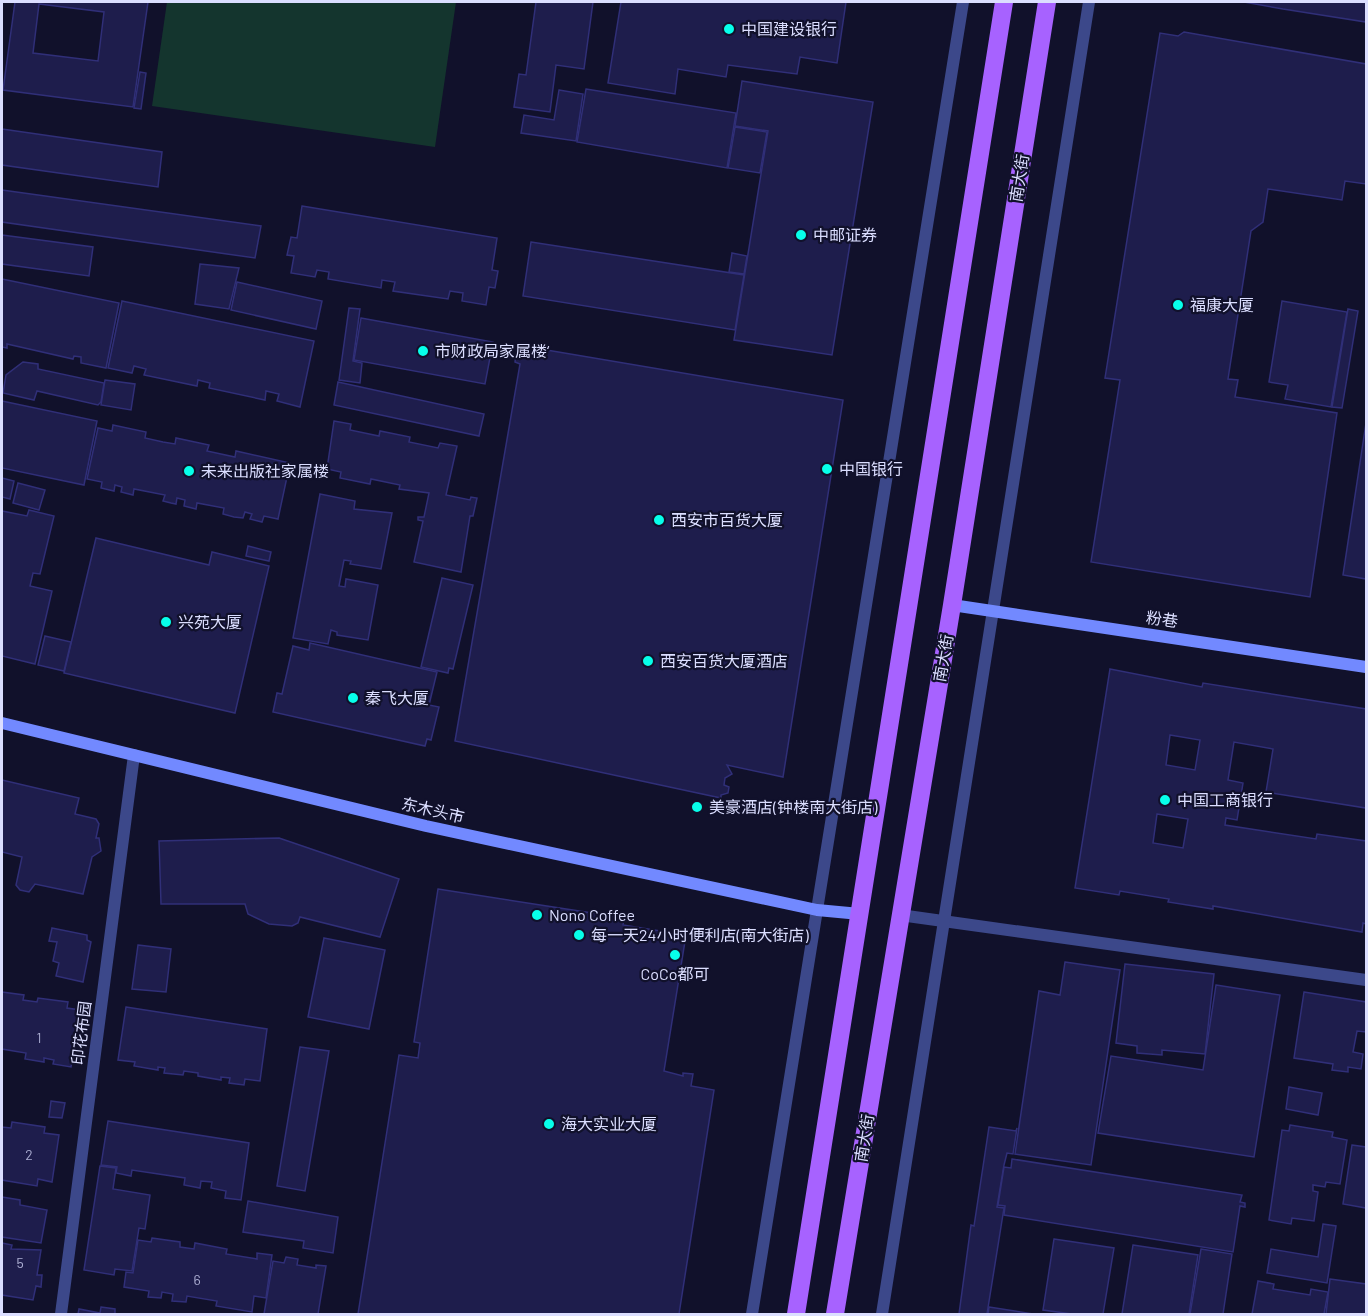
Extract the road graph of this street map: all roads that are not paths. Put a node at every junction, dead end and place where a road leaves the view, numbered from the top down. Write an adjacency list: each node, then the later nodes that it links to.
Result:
1 (963, 2): 10 (street)
2 (1004, 2): 11 (main road)
3 (1047, 2): 5 (main road, 南大街)
4 (1089, 2): 6 (street)
5 (952, 605): 6 (street, 粉巷); 12 (main road, 南大街)
6 (993, 611): 7 (street, 粉巷); 13 (street)
7 (1366, 667)
8 (2, 723): 9 (street, 东木头市)
9 (134, 755): 10 (street, 东木头市); 15 (street, 印花布园)
10 (817, 910): 11 (street, 东木头市); 16 (street)
11 (860, 914): 17 (main road)
12 (900, 915): 13 (street); 18 (main road, 南大街)
13 (944, 922): 14 (street); 19 (street)
14 (1366, 980)
15 (61, 1314)
16 (752, 1314)
17 (796, 1314)
18 (835, 1314)
19 (882, 1314)

